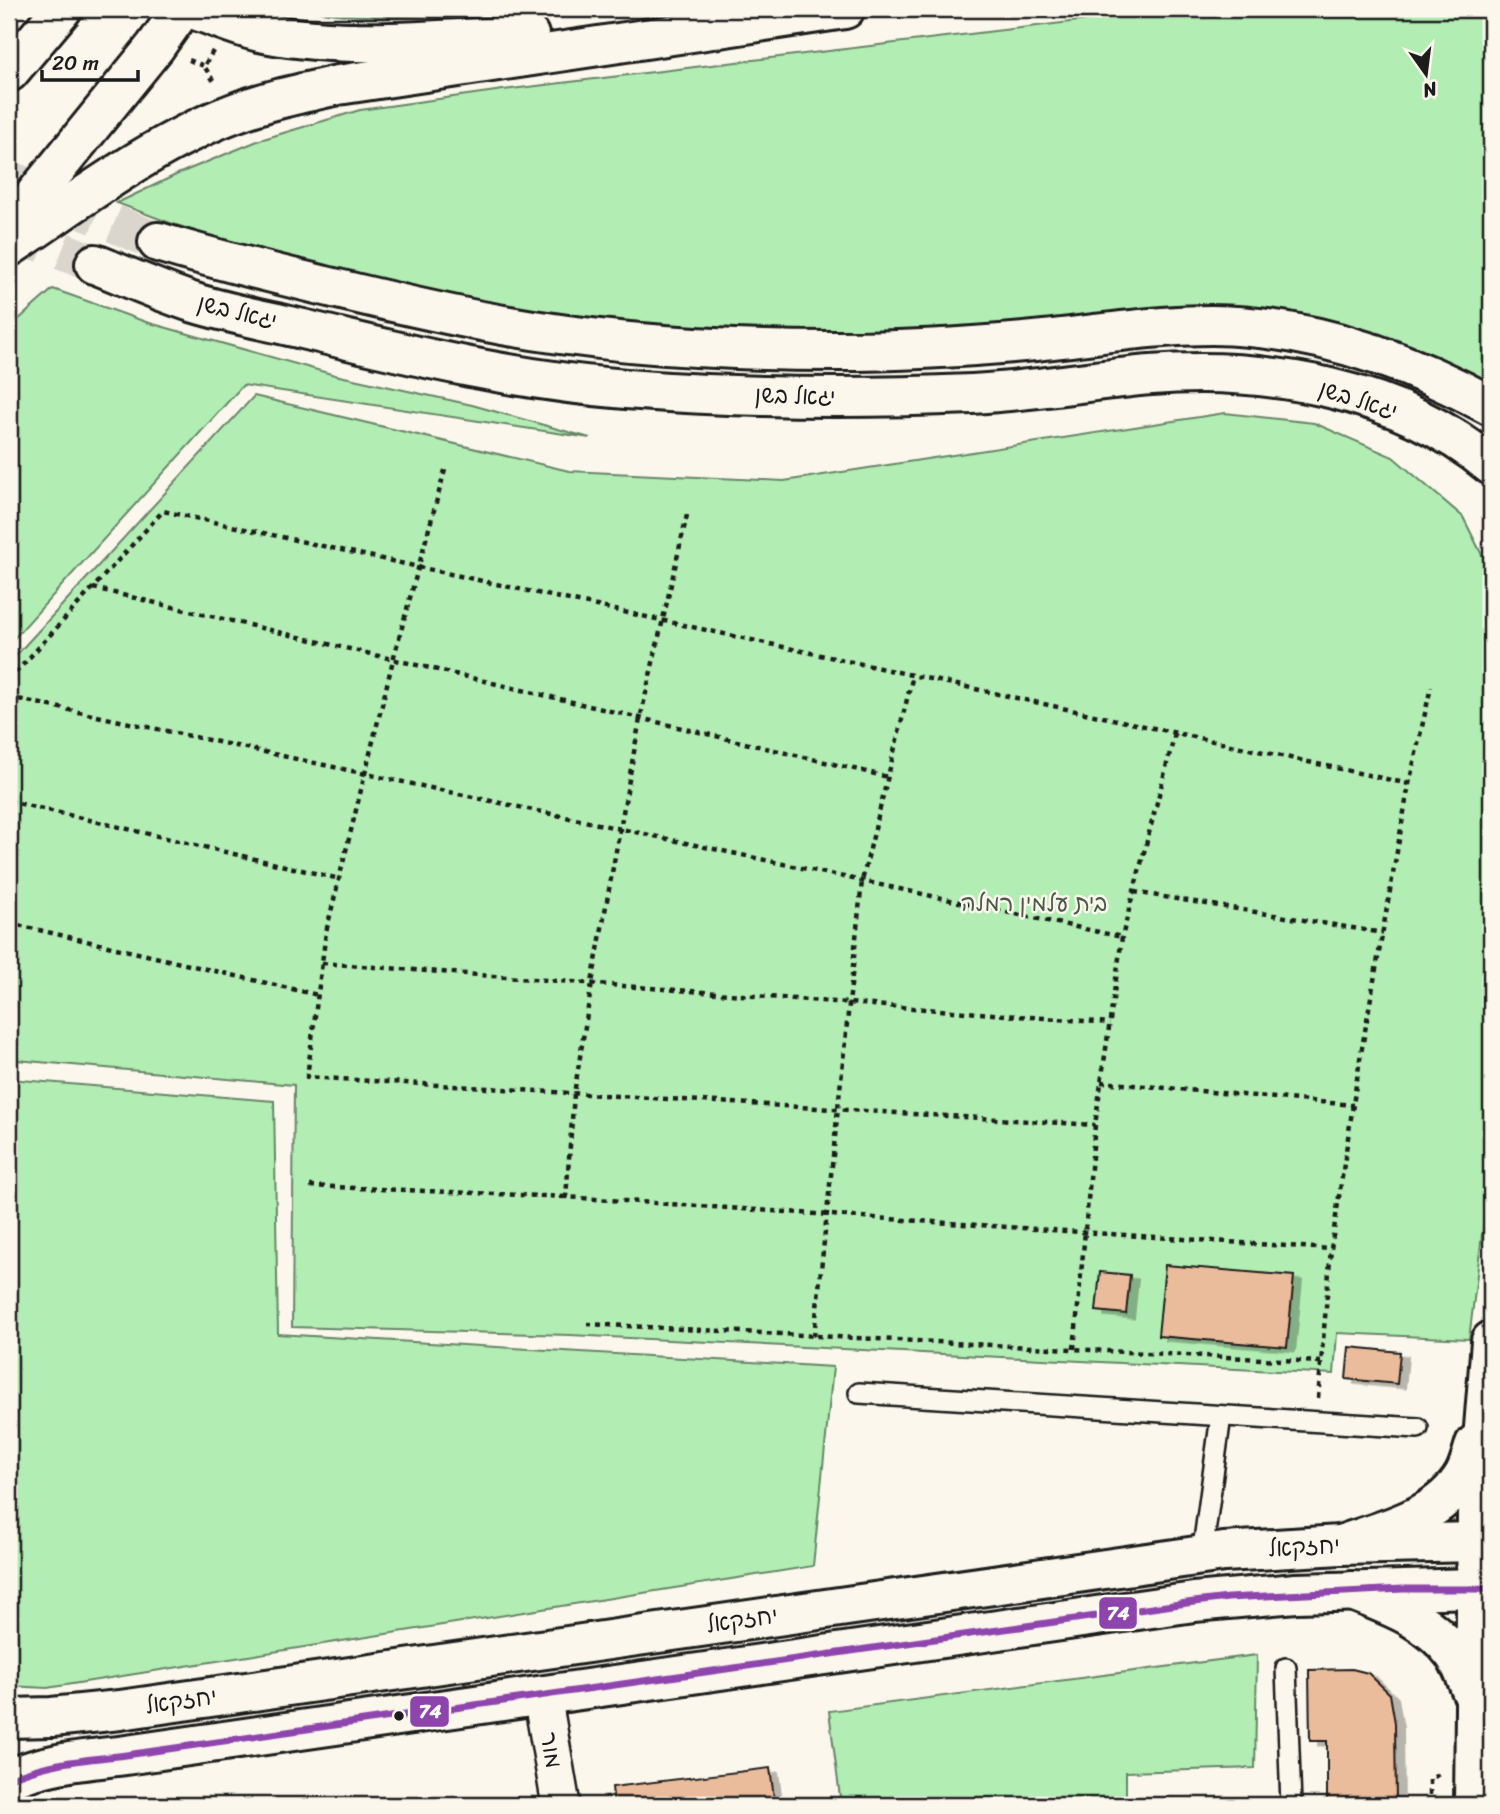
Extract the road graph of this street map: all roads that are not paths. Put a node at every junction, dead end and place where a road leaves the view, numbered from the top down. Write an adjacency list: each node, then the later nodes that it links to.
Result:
1 (62, 9): 5 (main road)
2 (182, 9): 6 (main road)
3 (192, 9): 4 (main road)
4 (844, 9): 8 (main road)
5 (9, 72)
6 (9, 228)
7 (158, 242): 10 (main road, יגאל בשן)
8 (9, 247)
9 (94, 264): 11 (main road, יגאל בשן)
10 (1491, 406)
11 (1491, 465)
12 (1491, 1341): 15 (main road)
13 (859, 1393): 14 (lane)
14 (1221, 1416): 16 (lane); 19 (lane)
15 (1484, 1419): 17 (main road); 18 (main road)
16 (1418, 1428)
17 (1484, 1542): 18 (main road, יחזקאל); 20 (main road)
18 (1340, 1545): 19 (main road, יחזקאל)
19 (1202, 1555): 25 (main road, יחזקאל)
20 (1483, 1588): 21 (main road, יחזקאל); 24 (main road)
21 (1352, 1591): 23 (main road, יחזקאל); 24 (main road)
22 (1286, 1668): 28 (lane)
23 (542, 1695): 26 (main road, יחזקאל); 27 (street, מור)
24 (1474, 1696): 29 (main road)
25 (9, 1718)
26 (9, 1779)
27 (561, 1805)
28 (1291, 1805)
29 (1474, 1805)

